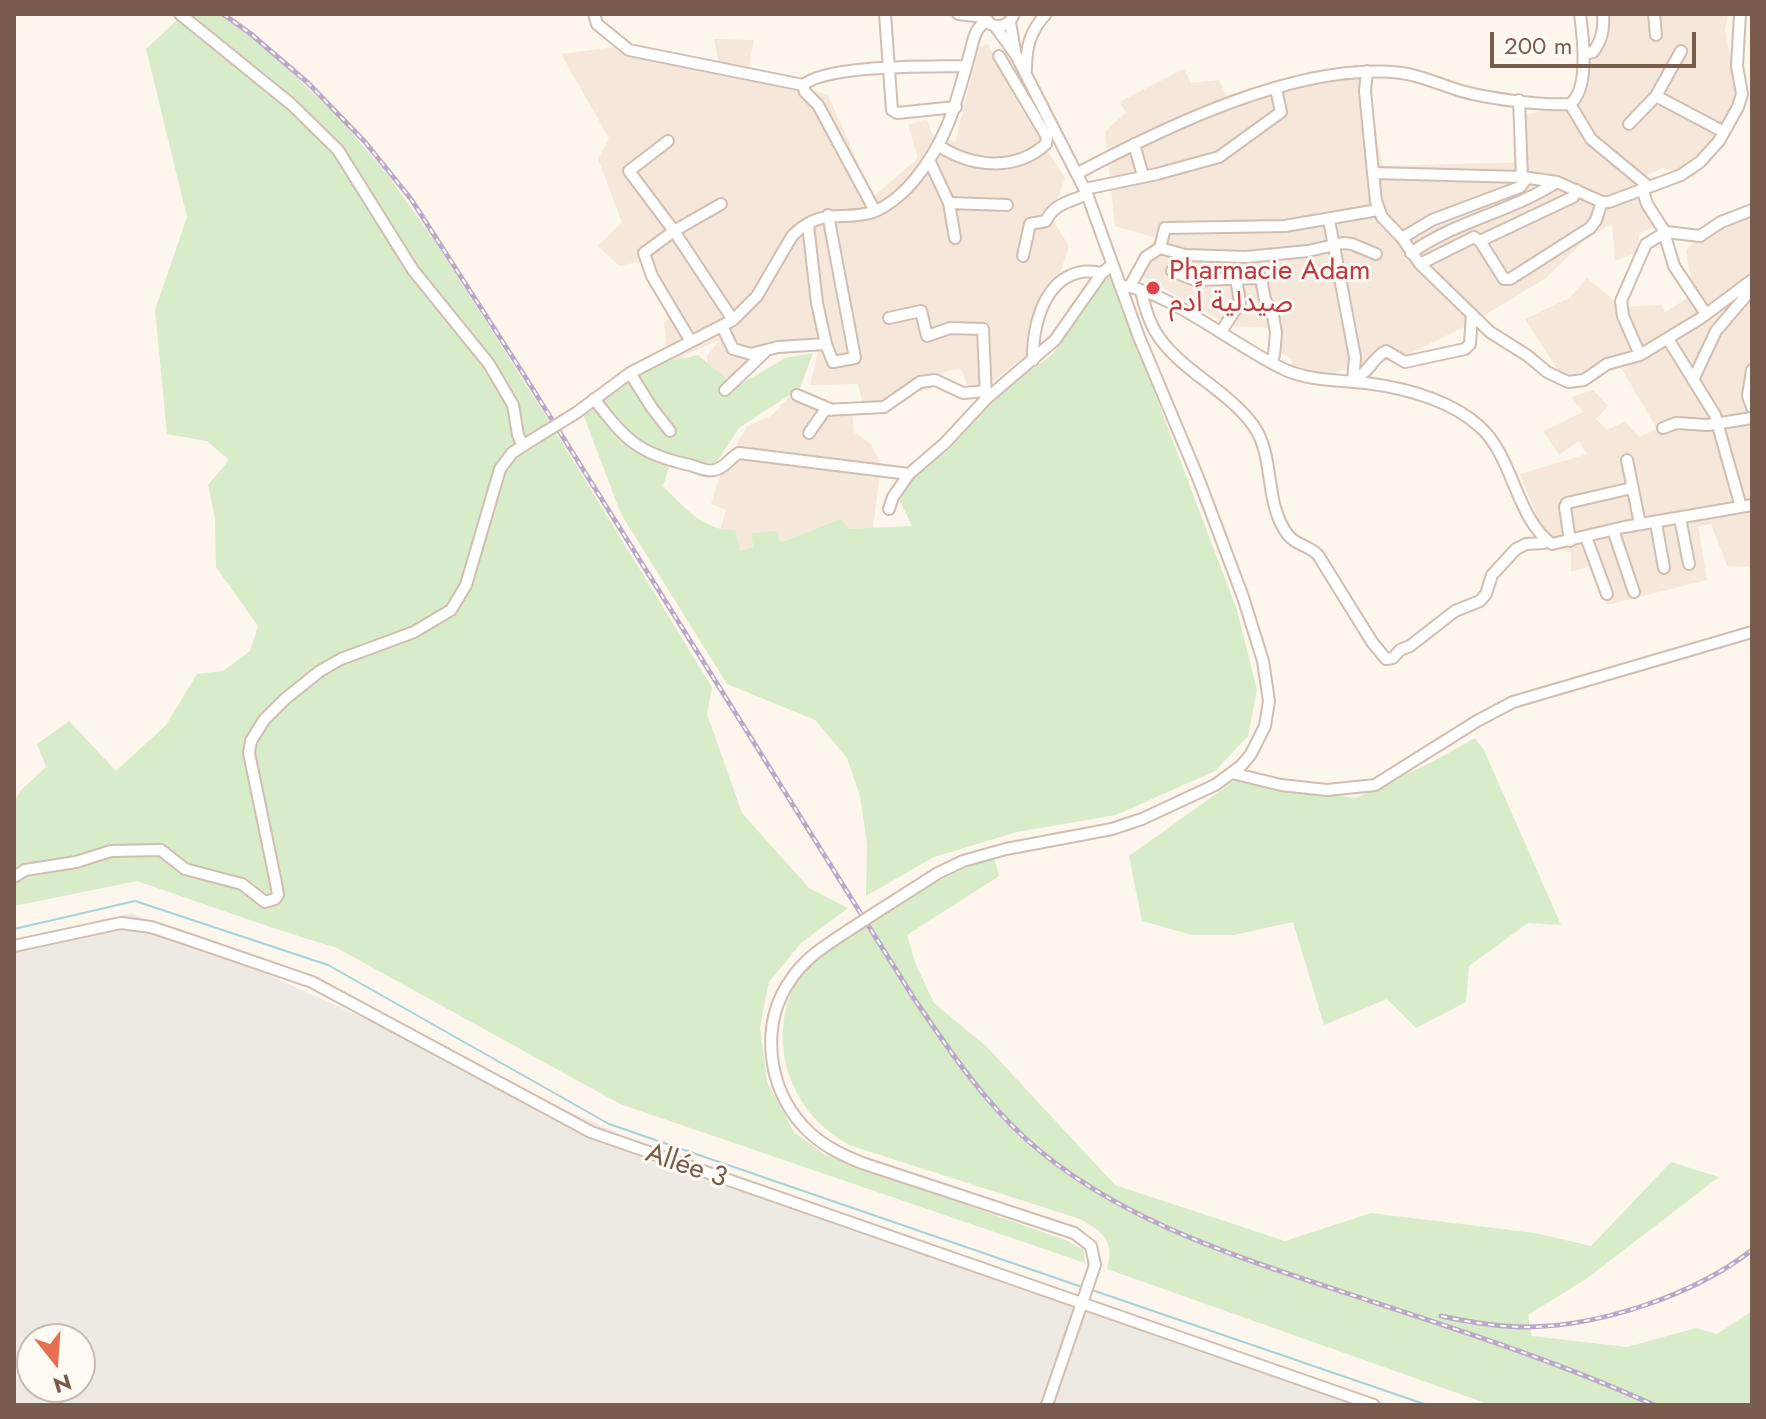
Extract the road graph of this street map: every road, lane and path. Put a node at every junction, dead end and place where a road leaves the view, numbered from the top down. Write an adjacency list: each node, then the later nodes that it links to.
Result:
1 (180, 14): 97 (street)
2 (594, 14): 21 (street)
3 (885, 14): 18 (street)
4 (958, 14): 11 (street)
5 (1046, 14): 20 (street)
6 (1580, 14): 14 (street)
7 (1603, 14): 14 (street)
8 (1654, 14): 12 (street)
9 (1740, 14): 29 (street)
10 (1014, 16): 11 (street); 15 (street)
11 (987, 20): 15 (street); 17 (street)
12 (1656, 35)
13 (1681, 51): 23 (street)
14 (1584, 54): 25 (street)
15 (1016, 55): 20 (street)
16 (999, 56): 27 (street)
17 (966, 66): 18 (street); 26 (street)
18 (888, 68): 21 (street); 26 (street)
19 (1367, 71): 22 (street); 24 (street); 35 (street)
20 (1027, 76): 27 (street)
21 (803, 85): 48 (street)
22 (1276, 89): 31 (street); 36 (street)
23 (1656, 96): 28 (street); 29 (street)
24 (1519, 100): 25 (street); 37 (street)
25 (1570, 104): 39 (street)
26 (956, 107): 32 (street)
27 (1044, 121): 32 (street); 34 (street)
28 (1629, 124)
29 (1724, 132): 39 (street)
30 (668, 141): 52 (street)
31 (1134, 144): 34 (street); 36 (street)
32 (939, 146): 33 (street)
33 (929, 160): 43 (street); 48 (street)
34 (1078, 173): 41 (street)
35 (1373, 173): 37 (street); 46 (street)
36 (1143, 176): 41 (street)
37 (1524, 178): 38 (street); 55 (street)
38 (1557, 182): 40 (street); 59 (street)
39 (1646, 188): 42 (street); 53 (street)
40 (1577, 190): 42 (street); 56 (street)
41 (1086, 192): 61 (street); 63 (street)
42 (1602, 202): 56 (street)
43 (949, 203): 45 (street); 54 (street)
44 (721, 204): 52 (street)
45 (1007, 205)
46 (1378, 210): 50 (street); 55 (street)
47 (1752, 210): 53 (street)
48 (875, 211): 49 (street)
49 (828, 215): 51 (street); 77 (street)
50 (1329, 220): 57 (street); 58 (street)
51 (808, 225): 72 (street); 77 (street)
52 (674, 231): 72 (street); 76 (street)
53 (1664, 233): 70 (street); 79 (street)
54 (955, 238)
55 (1402, 238): 59 (street)
56 (1480, 241): 62 (street)
57 (1335, 244): 58 (street); 60 (street); 84 (street)
58 (1160, 248): 68 (street)
59 (1411, 253): 62 (street)
60 (1376, 254)
61 (1023, 256)
62 (1420, 264): 69 (street)
63 (1112, 265): 65 (street); 68 (street)
64 (1172, 271): 66 (street)
65 (1102, 273): 80 (street); 80 (street)
66 (1236, 279): 74 (street); 81 (street)
67 (1748, 283): 70 (street); 85 (street)
68 (1130, 288): 74 (street); 108 (street); 115 (street)
69 (1472, 314): 79 (street); 84 (street)
70 (1706, 314): 75 (street)
71 (889, 318): 88 (street)
72 (733, 320): 73 (street)
73 (722, 326): 76 (street); 78 (street)
74 (1221, 332): 81 (street)
75 (1668, 339): 79 (street); 85 (street)
76 (690, 340): 83 (street)
77 (826, 344): 78 (street)
78 (766, 351): 86 (street)
79 (1640, 355)
80 (1033, 360): 88 (street)
81 (1271, 362): 84 (street)
82 (1752, 370): 90 (street)
83 (630, 373): 89 (street); 95 (street)
84 (1353, 380): 108 (street)
85 (1693, 380): 93 (street)
86 (725, 390)
87 (797, 395): 91 (street)
88 (986, 395): 91 (street); 99 (street)
89 (594, 399): 97 (street, bridge); 99 (street)
90 (1752, 407)
91 (830, 409): 96 (street)
92 (1752, 418): 93 (street)
93 (1719, 422): 94 (street); 101 (street)
94 (1663, 428)
95 (670, 431)
96 (809, 433)
97 (527, 443): 116 (street)
98 (1627, 460): 100 (street)
99 (909, 474): 102 (street)
100 (1632, 488): 105 (street); 109 (street)
101 (1747, 506): 103 (street)
102 (889, 509)
103 (1680, 518): 104 (street); 110 (street)
104 (1656, 523): 105 (street); 111 (street)
105 (1640, 524): 106 (street)
106 (1613, 530): 107 (street); 112 (street)
107 (1586, 537): 109 (street); 113 (street)
108 (1547, 540): 109 (street)
109 (1570, 541)
110 (1689, 564)
111 (1664, 568)
112 (1634, 592)
113 (1607, 594)
114 (1752, 632): 115 (street)
115 (1232, 773): 118 (street, bridge)
116 (14, 877)
117 (14, 946): 118 (street, Allée 3)
118 (1083, 1303): 119 (street); 120 (street, Allée 3)
119 (1047, 1405)
120 (1374, 1405)

